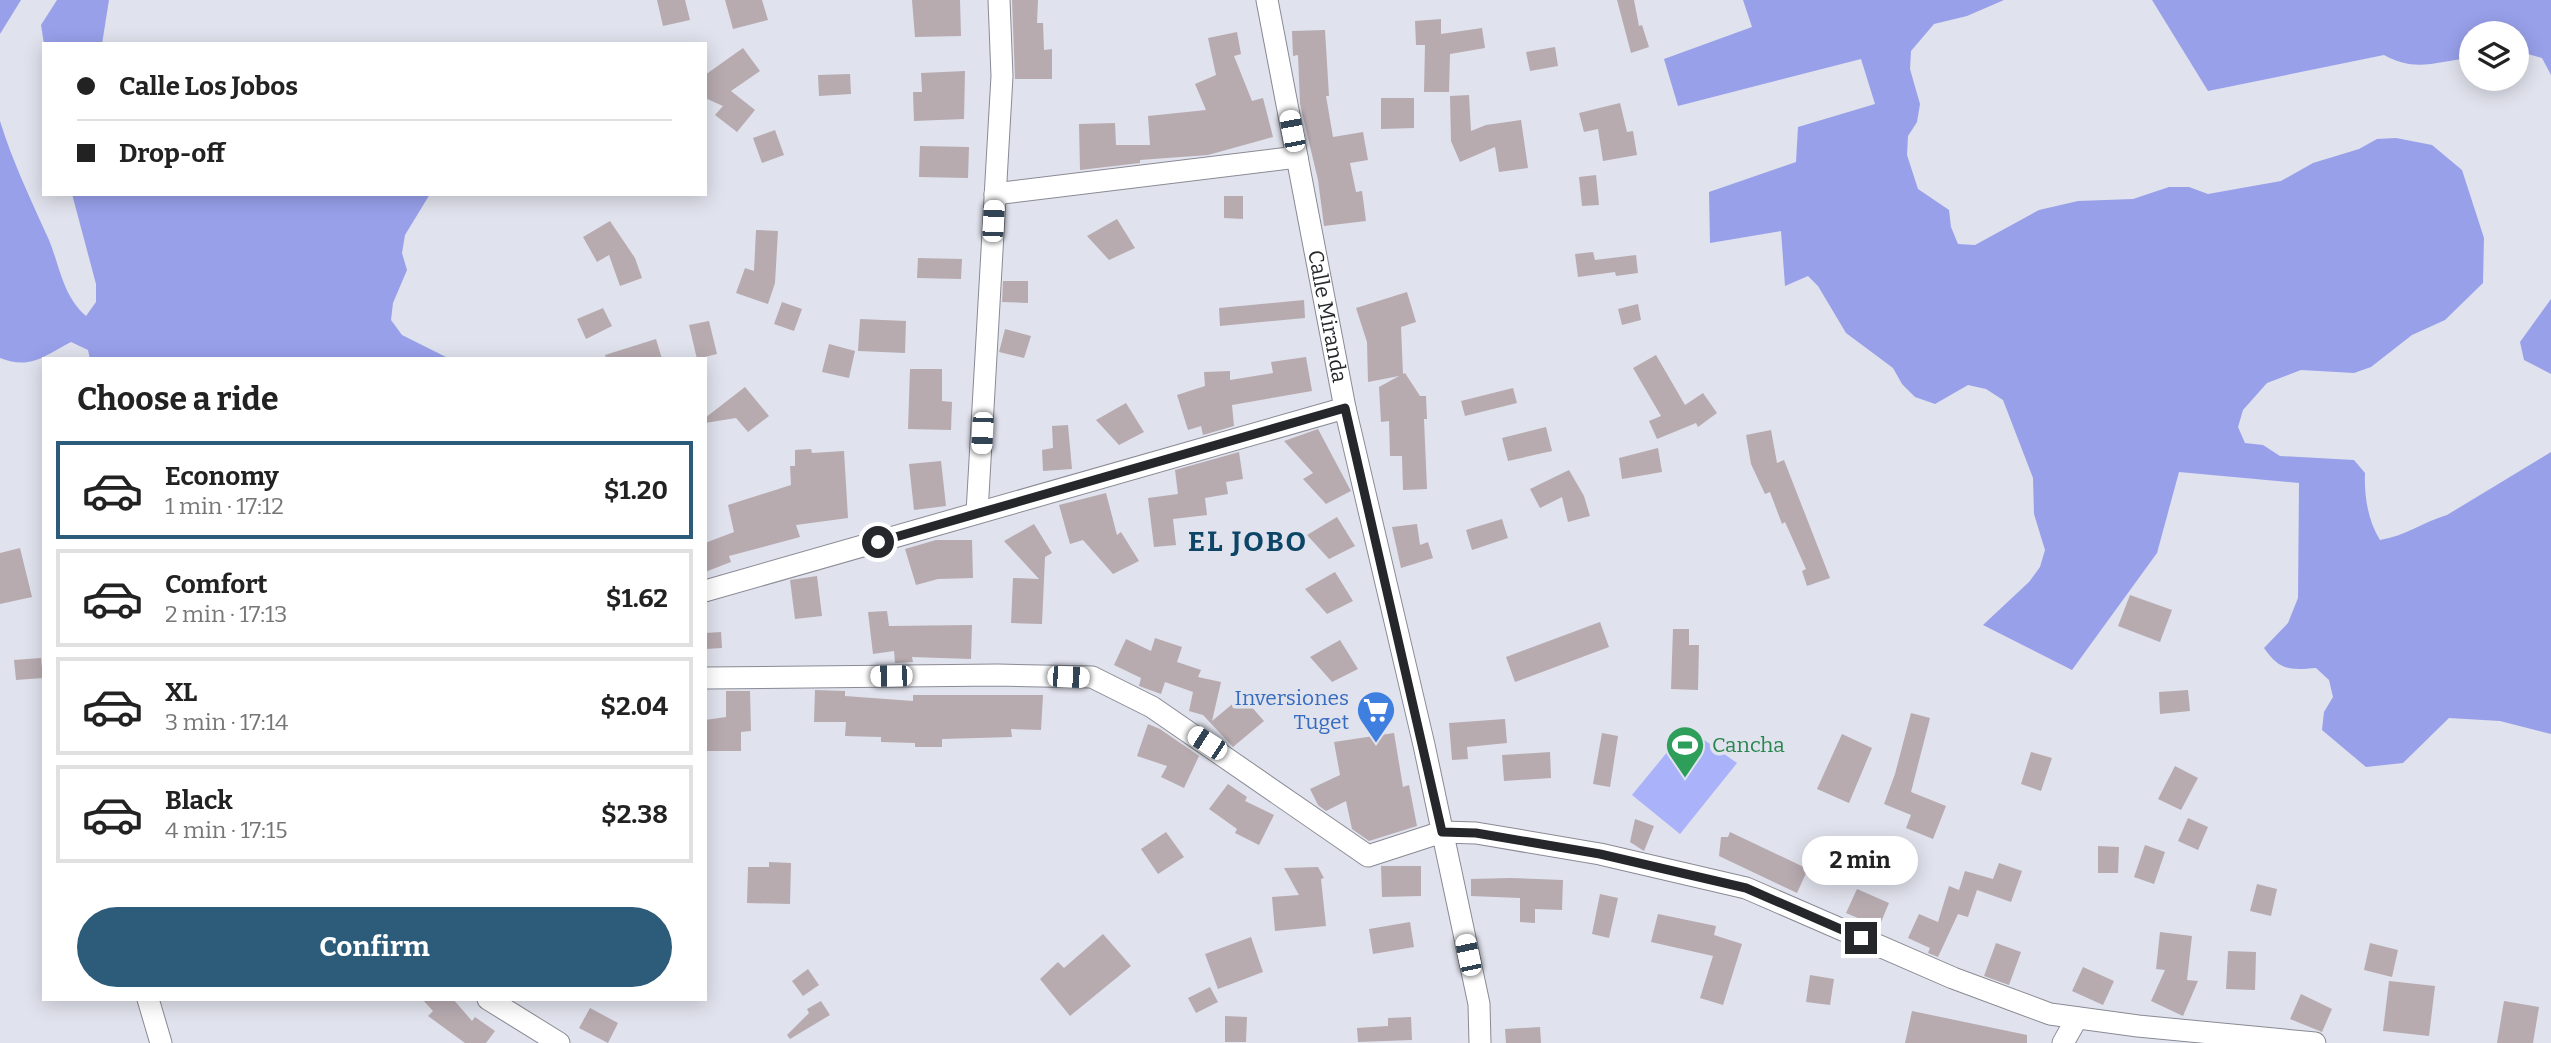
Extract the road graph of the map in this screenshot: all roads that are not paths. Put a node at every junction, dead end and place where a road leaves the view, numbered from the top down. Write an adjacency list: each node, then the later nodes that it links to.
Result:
1 (999, 0): 4 (street)
2 (1267, 0): 3 (street, Calle Miranda)
3 (1297, 157): 4 (street); 5 (street, Calle Miranda)
4 (995, 194): 6 (street)
5 (1345, 408): 6 (street); 9 (street, Calle Miranda)
6 (977, 513): 7 (street)
7 (707, 590)
8 (707, 678): 9 (street)
9 (1442, 832): 12 (street); 15 (street, Calle Miranda)
10 (149, 1001): 13 (street)
11 (491, 1001): 14 (street)
12 (2077, 1018): 16 (street); 17 (street)
13 (161, 1043)
14 (559, 1043)
15 (1480, 1043)
16 (2063, 1043)
17 (2315, 1043)

